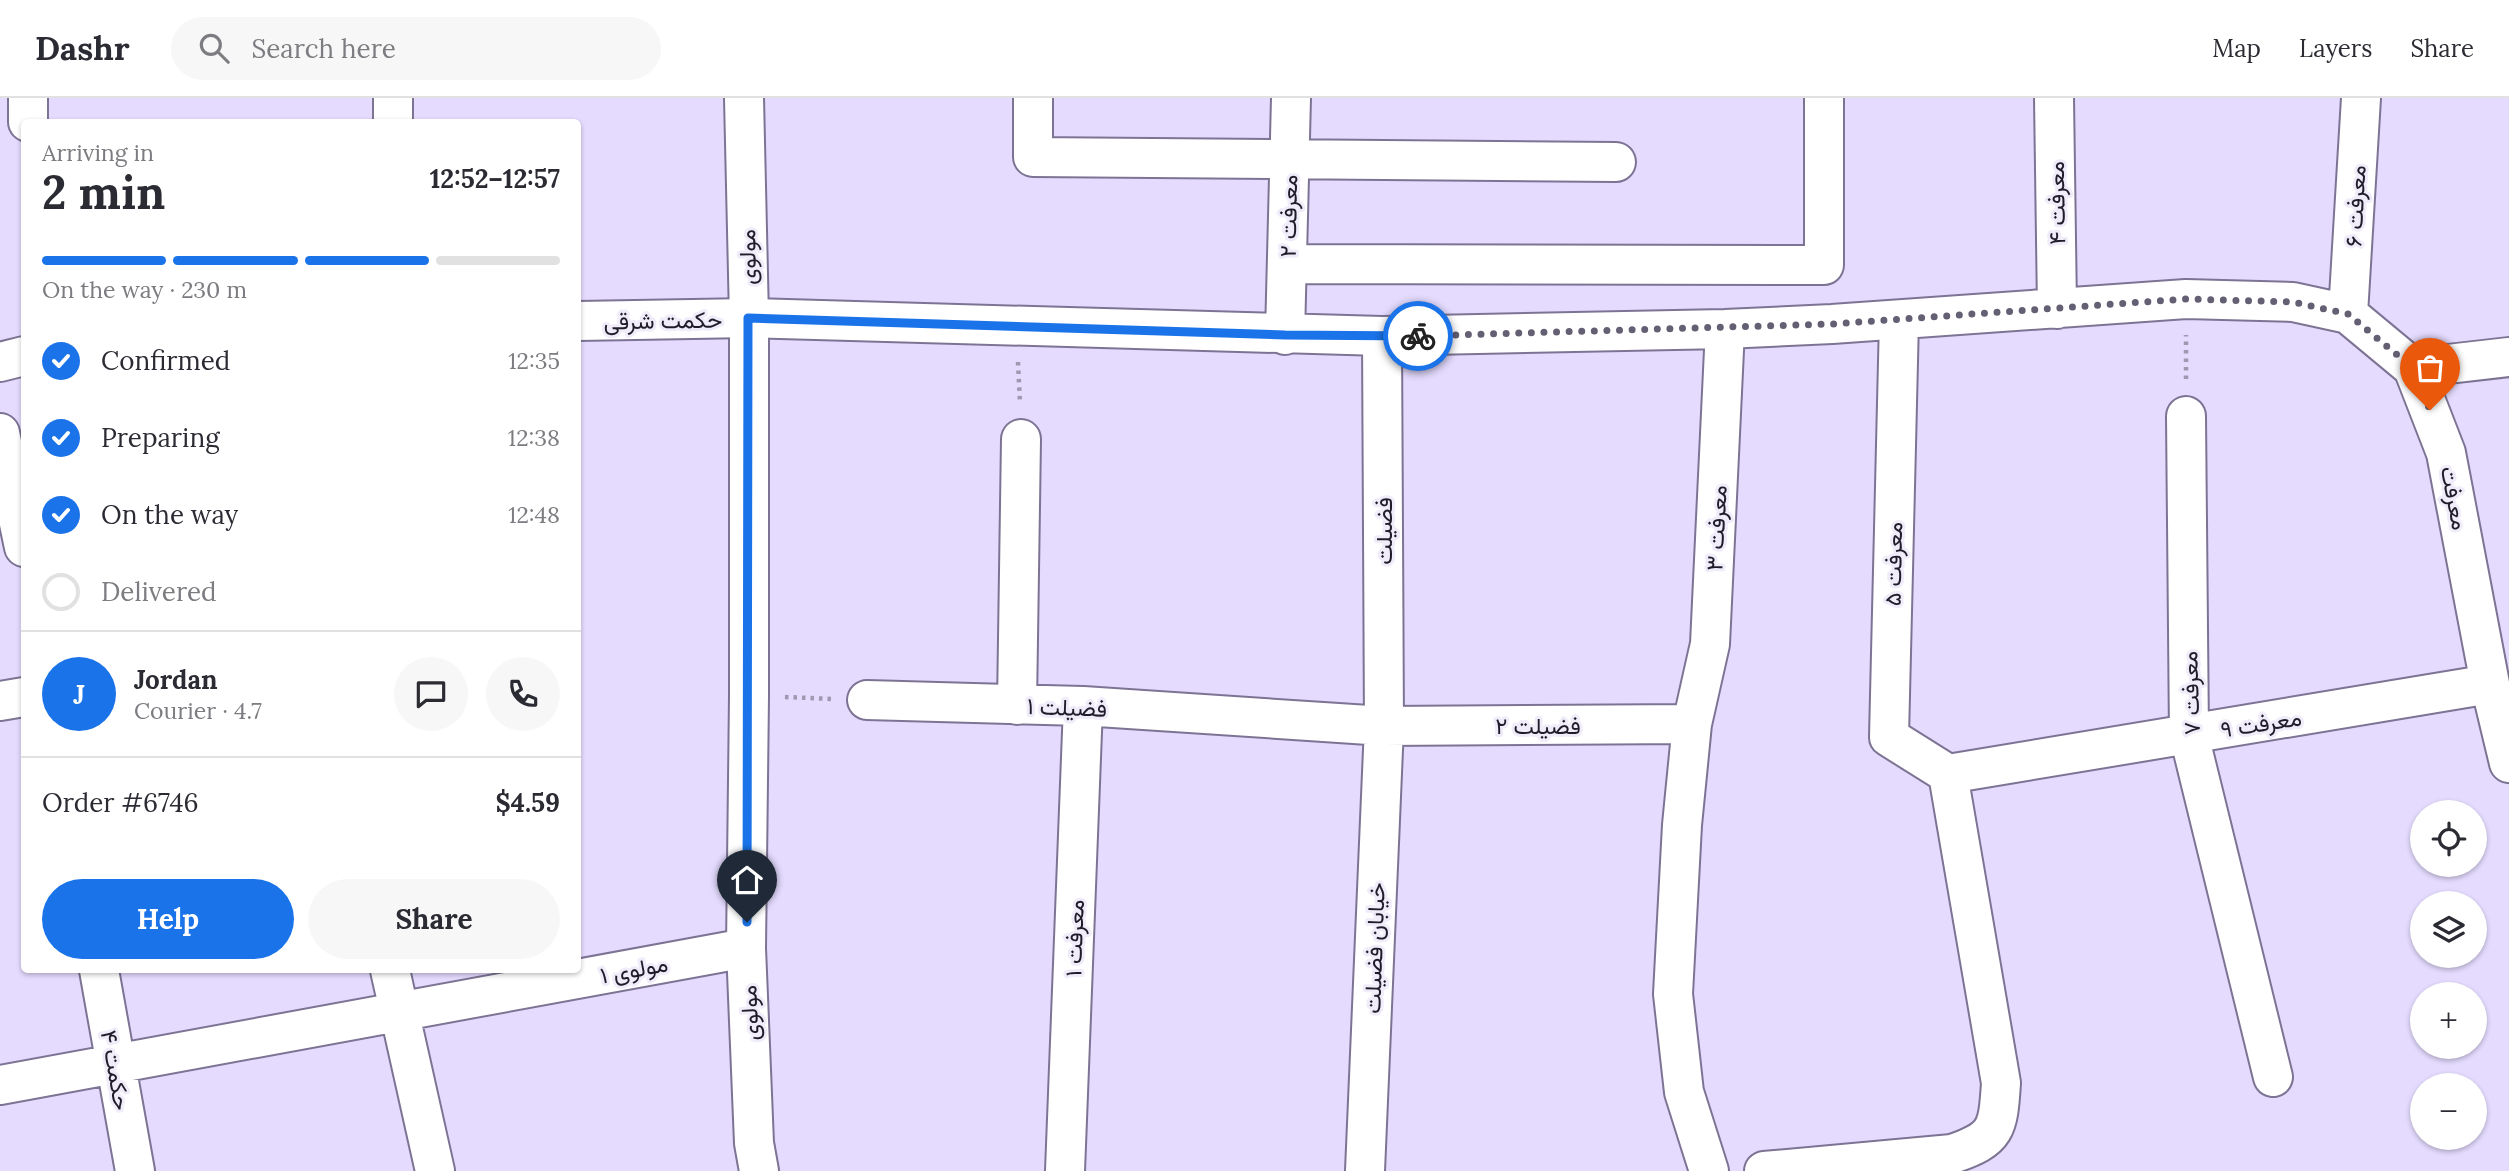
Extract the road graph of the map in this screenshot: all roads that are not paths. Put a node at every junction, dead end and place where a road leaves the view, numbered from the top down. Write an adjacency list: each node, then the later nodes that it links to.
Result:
1 (28, 98): 9 (street)
2 (393, 98): 10 (street)
3 (744, 98): 16 (street, مولوی)
4 (1033, 98): 11 (street)
5 (1291, 98): 11 (street, معرفت ۲)
6 (1824, 98): 13 (street)
7 (2054, 98): 14 (street, معرفت ۴)
8 (2361, 98): 15 (street, معرفت ۶)
9 (28, 119)
10 (393, 119)
11 (1289, 159): 12 (street); 13 (street, معرفت ۲)
12 (1616, 162)
13 (1287, 264): 20 (street, معرفت ۲)
14 (2057, 309): 15 (street, معرفت); 17 (street, معرفت)
15 (2348, 314): 25 (street, معرفت)
16 (748, 318): 18 (street, حکمت شرقی); 20 (street, معرفت); 41 (street, مولوی)
17 (1899, 320): 19 (street, معرفت); 40 (street, معرفت ۵)
18 (581, 321)
19 (1725, 329): 21 (street, معرفت); 36 (street, معرفت ۳)
20 (1285, 335): 21 (street, معرفت)
21 (1382, 337): 37 (street, فضیلت)
22 (21, 357): 24 (street)
23 (2509, 357): 25 (street)
24 (0, 362)
25 (2413, 368): 30 (street, معرفت)
26 (2186, 416): 38 (street, معرفت ۷)
27 (0, 433): 29 (street)
28 (1021, 439): 34 (street)
29 (21, 533)
30 (2490, 684): 38 (street, معرفت ۹); 39 (street, معرفت)
31 (21, 698): 32 (street)
32 (0, 701)
33 (867, 701): 34 (street, فضیلت ۱)
34 (1017, 705): 35 (street, فضیلت ۱)
35 (1083, 706): 37 (street, فضیلت ۱); 51 (street, معرفت ۱)
36 (1692, 724): 37 (street, فضیلت ۲); 53 (street, معرفت ۳)
37 (1384, 726): 52 (street, خیابان فضیلت)
38 (2189, 734): 40 (street, معرفت ۹); 46 (street, معرفت ۷)
39 (2509, 763)
40 (1948, 774): 54 (street)
41 (746, 948): 44 (street, مولوی ۱); 50 (street, مولوی)
42 (99, 973): 45 (street, حکمت ۴)
43 (391, 973): 44 (street)
44 (398, 1013): 45 (street, مولوی ۱); 49 (street)
45 (114, 1064): 47 (street, مولوی ۱); 48 (street, حکمت ۴)
46 (2273, 1077)
47 (0, 1085)
48 (135, 1171)
49 (435, 1171)
50 (759, 1171)
51 (1065, 1171)
52 (1365, 1171)
53 (1709, 1171)
54 (1764, 1171)

